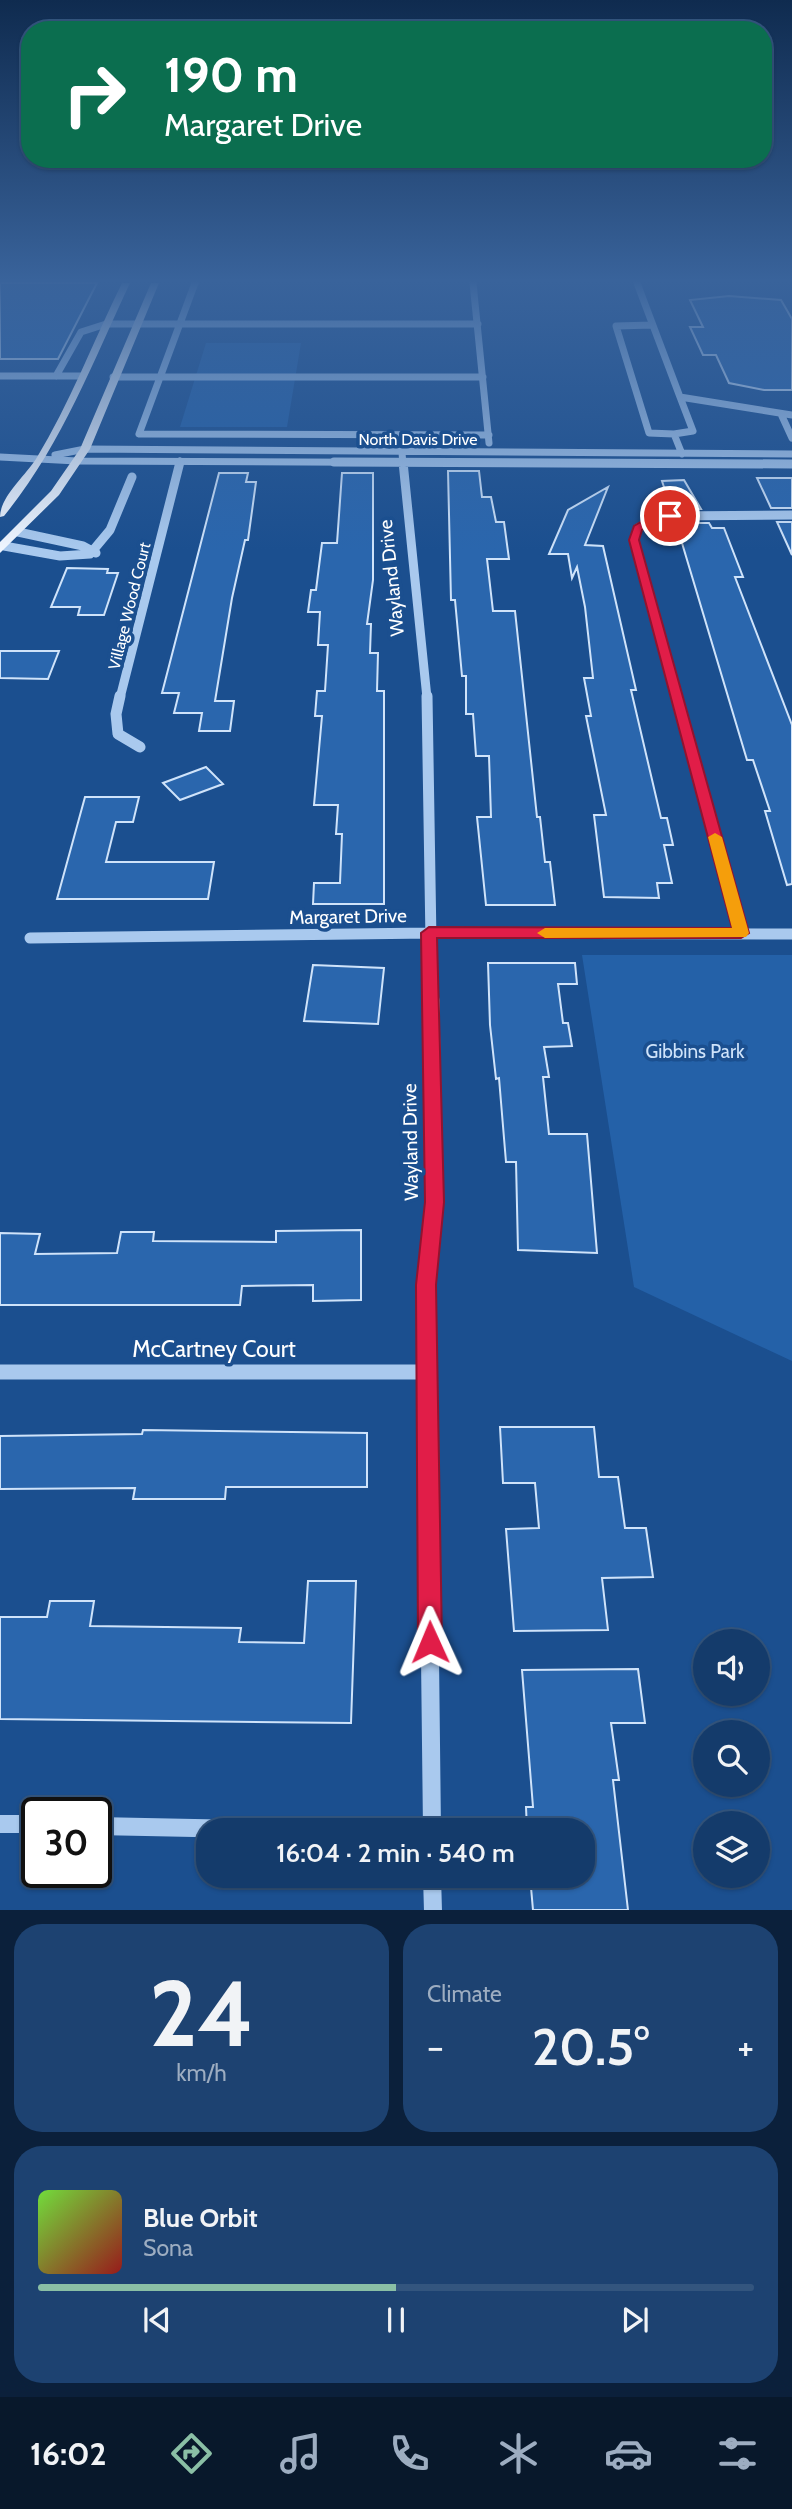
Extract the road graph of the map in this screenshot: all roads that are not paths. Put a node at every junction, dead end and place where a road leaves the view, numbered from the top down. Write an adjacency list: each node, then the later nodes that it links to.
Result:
1 (58, 372): 9 (street)
2 (83, 372): 10 (main road)
3 (115, 372): 11 (main road)
4 (161, 372): 12 (street)
5 (483, 372): 13 (street)
6 (630, 372): 18 (street)
7 (670, 372): 14 (street)
8 (0, 376): 9 (street)
9 (56, 376): 10 (street)
10 (81, 376): 29 (main road)
11 (113, 376): 12 (street); 22 (main road)
12 (159, 377): 13 (street); 17 (street)
13 (483, 377): 20 (street)
14 (680, 397): 15 (street); 18 (street)
15 (781, 414): 16 (street); 21 (street)
16 (792, 415)
17 (182, 433): 19 (street); 27 (street)
18 (674, 434): 25 (street)
19 (313, 435): 20 (street); 23 (street)
20 (489, 435): 24 (street)
21 (792, 438)
22 (85, 449): 27 (street, North Davis Drive); 29 (street, North Davis Drive); 31 (main road)
23 (311, 452): 27 (street, North Davis Drive); 30 (street, North Davis Drive)
24 (490, 453): 25 (street, North Davis Drive); 30 (street, North Davis Drive)
25 (682, 454): 26 (street, North Davis Drive)
26 (792, 454)
27 (179, 455): 30 (street, North Davis Drive); 31 (street, North Davis Drive); 39 (street, Village Wood Court)
28 (0, 457): 29 (street, North Davis Drive)
29 (44, 457): 31 (street, North Davis Drive); 34 (main road)
30 (402, 458): 32 (street, North Davis Drive); 40 (street, Wayland Drive)
31 (77, 461): 36 (main road)
32 (792, 464)
33 (132, 477): 38 (street)
34 (0, 514)
35 (792, 515): 41 (street)
36 (18, 532): 37 (main road); 38 (street)
37 (2, 548): 38 (street)
38 (96, 553)
39 (140, 747)
40 (429, 933): 41 (street, Margaret Drive); 43 (street, Margaret Drive); 45 (street, Wayland Drive)
41 (741, 933): 42 (street, Margaret Drive)
42 (792, 934)
43 (30, 938)
44 (0, 1372): 45 (street, McCartney Court)
45 (427, 1372): 46 (street, Wayland Drive)
46 (432, 1818)
47 (0, 1824): 48 (street)
48 (21, 1825)
49 (112, 1826): 50 (street)
50 (196, 1828)
51 (432, 1888): 52 (street)
52 (433, 1910)

